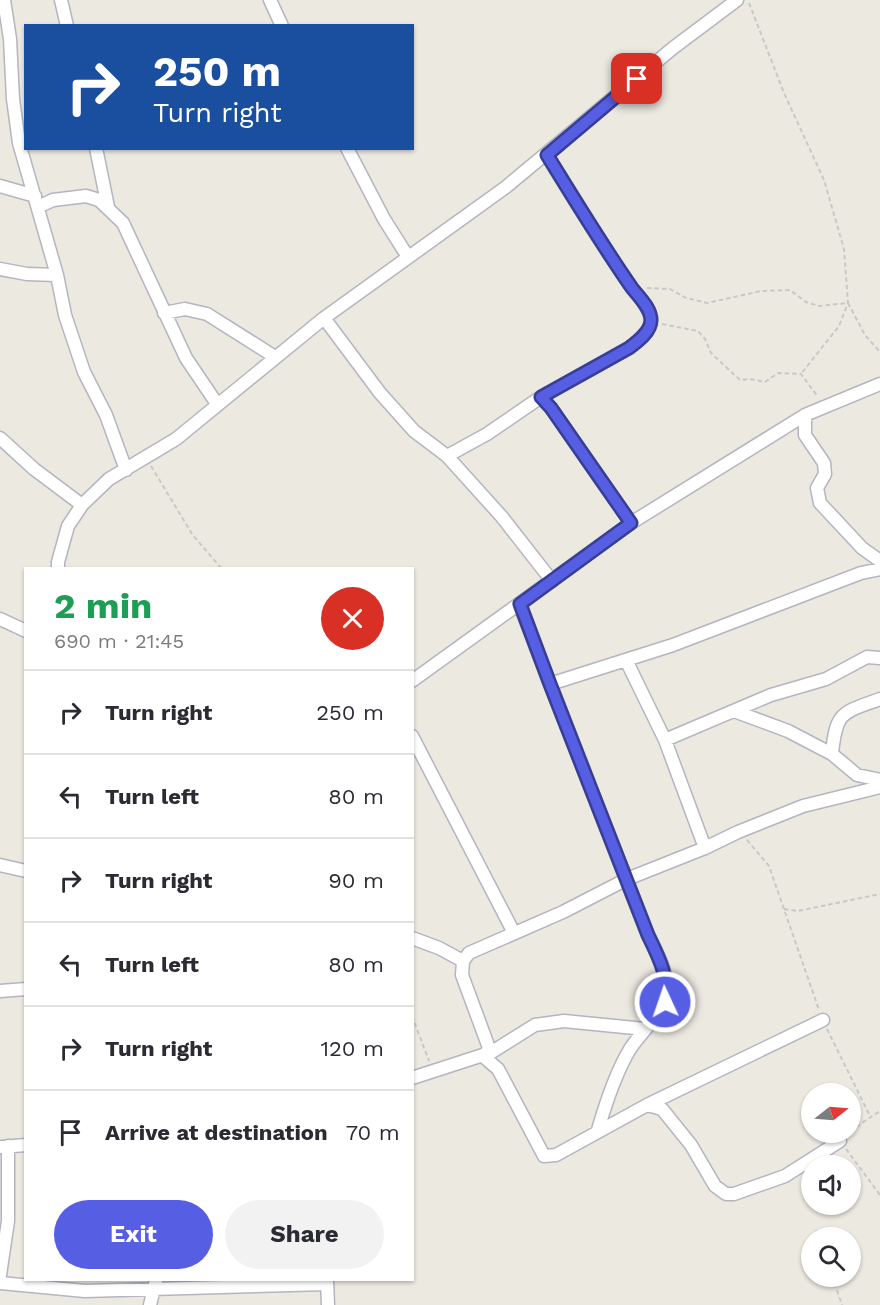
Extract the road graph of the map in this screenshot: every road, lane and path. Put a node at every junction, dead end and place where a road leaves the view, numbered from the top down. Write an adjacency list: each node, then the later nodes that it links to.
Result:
1 (4, 0): 9 (street)
2 (61, 0): 6 (street)
3 (270, 0): 7 (street)
4 (737, 0): 12 (street)
5 (748, 0): 20 (path)
6 (67, 24)
7 (281, 24)
8 (0, 94): 9 (street)
9 (13, 99): 14 (street)
10 (96, 150): 15 (street)
11 (348, 150): 16 (street)
12 (547, 155): 16 (street); 19 (street)
13 (0, 186): 14 (street)
14 (36, 201): 15 (street); 18 (street)
15 (108, 207): 21 (street)
16 (408, 257): 22 (street)
17 (0, 269): 18 (street)
18 (57, 275): 35 (street)
19 (632, 288): 20 (path); 23 (street)
20 (848, 303): 24 (path); 26 (path)
21 (164, 313): 25 (street); 29 (street)
22 (324, 318): 25 (street); 33 (street)
23 (651, 319): 26 (path); 28 (street)
24 (880, 352)
25 (275, 357): 29 (street)
26 (801, 374): 30 (path)
27 (880, 384): 30 (street)
28 (541, 397): 33 (street); 37 (street)
29 (217, 404): 34 (street)
30 (825, 406): 31 (street)
31 (805, 415): 37 (street); 38 (street)
32 (0, 438): 36 (street)
33 (447, 456): 42 (street)
34 (146, 458): 35 (street); 40 (path)
35 (126, 470): 36 (street)
36 (82, 505): 39 (street)
37 (631, 523): 42 (street)
38 (880, 561)
39 (58, 567)
40 (220, 567)
41 (880, 568): 47 (street)
42 (552, 581): 43 (street)
43 (520, 604): 48 (street); 49 (street)
44 (0, 619): 45 (street)
45 (24, 629)
46 (880, 658): 51 (street)
47 (626, 660): 49 (street); 53 (street)
48 (414, 680)
49 (550, 684): 61 (street)
50 (880, 699): 54 (street)
51 (734, 711): 53 (street); 54 (street)
52 (414, 740): 64 (street)
53 (665, 740): 58 (street)
54 (832, 754): 55 (street)
55 (880, 780)
56 (880, 787): 57 (street)
57 (738, 832): 58 (street); 63 (path)
58 (705, 848): 61 (street)
59 (0, 865): 60 (street)
60 (24, 870)
61 (627, 879): 64 (street); 71 (street)
62 (880, 894): 63 (path)
63 (784, 909): 69 (path)
64 (513, 933): 66 (street)
65 (414, 940): 66 (street)
66 (463, 961): 72 (street)
67 (24, 989): 68 (street)
68 (0, 991)
69 (823, 1020): 75 (street); 77 (path)
70 (414, 1022): 73 (path)
71 (645, 1029): 72 (street); 79 (street)
72 (484, 1057): 73 (street); 79 (street)
73 (432, 1071): 74 (street)
74 (414, 1077)
75 (647, 1105): 79 (street); 80 (street)
76 (880, 1110): 77 (path)
77 (870, 1116): 78 (path)
78 (861, 1123)
79 (598, 1130)
80 (837, 1143)
81 (841, 1143): 84 (path)
82 (24, 1145): 83 (street)
83 (4, 1147): 85 (street)
84 (880, 1195)
85 (0, 1275)
86 (327, 1282): 88 (street); 91 (street)
87 (0, 1283): 88 (street)
88 (155, 1285): 90 (street)
89 (836, 1287): 92 (path)
90 (150, 1305)
91 (328, 1305)
92 (842, 1305)

